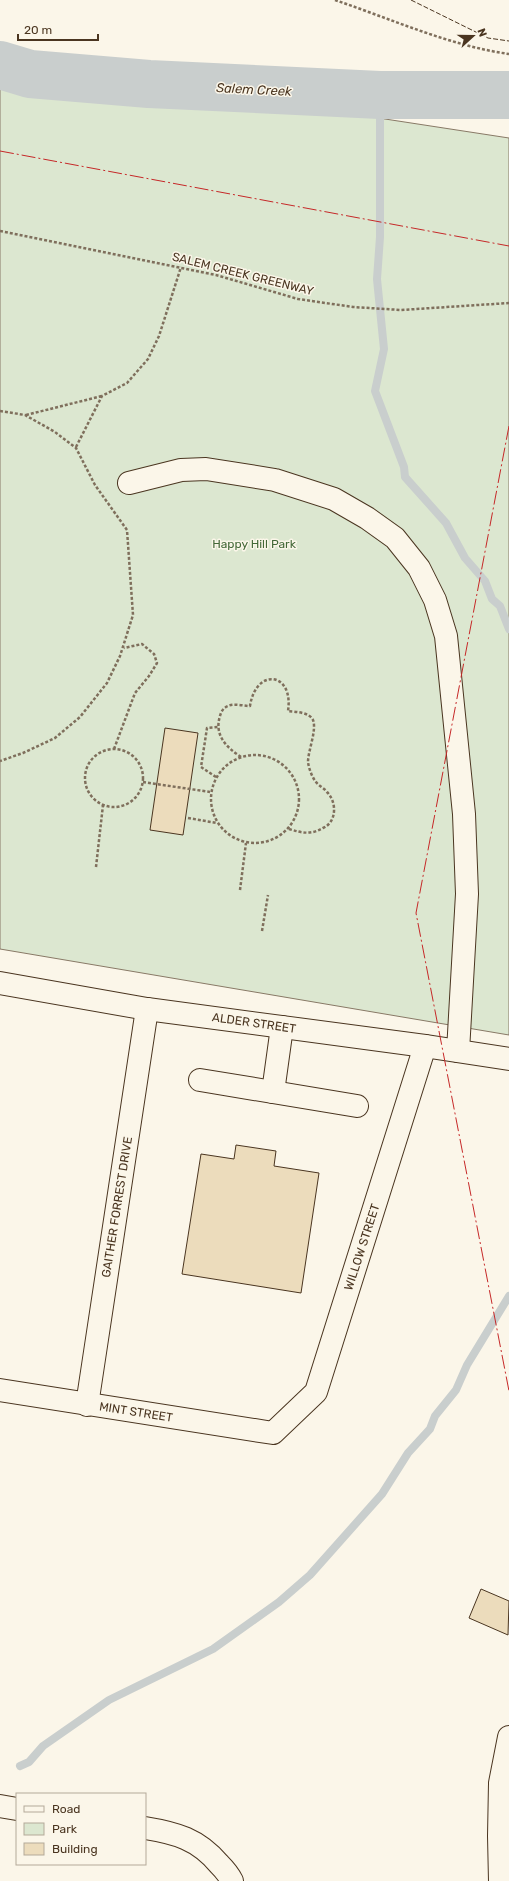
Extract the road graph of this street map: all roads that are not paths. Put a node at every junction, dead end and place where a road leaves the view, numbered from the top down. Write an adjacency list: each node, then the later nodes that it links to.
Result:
1 (129, 483): 6 (street)
2 (0, 983): 3 (street, ALDER STREET)
3 (147, 1009): 4 (street, ALDER STREET); 12 (street, GAITHER FORREST DRIVE)
4 (282, 1027): 5 (street, ALDER STREET); 9 (street)
5 (425, 1046): 6 (street, ALDER STREET); 13 (street, WILLOW STREET)
6 (458, 1051): 7 (street, ALDER STREET)
7 (509, 1059)
8 (200, 1080): 9 (street)
9 (273, 1092): 10 (street)
10 (357, 1106)
11 (0, 1390): 12 (street, MINT STREET)
12 (87, 1405): 13 (street, MINT STREET)
13 (273, 1433)
14 (509, 1737): 19 (street)
15 (0, 1806): 16 (street)
16 (16, 1809)
17 (146, 1828): 18 (street)
18 (227, 1874)
19 (500, 1881)

